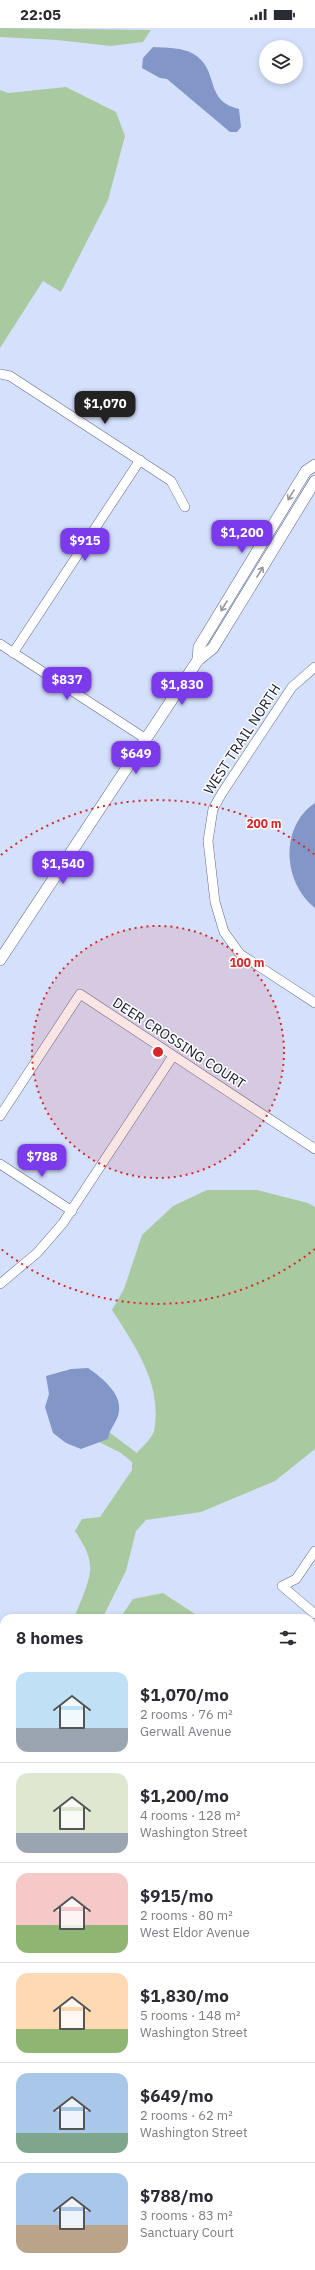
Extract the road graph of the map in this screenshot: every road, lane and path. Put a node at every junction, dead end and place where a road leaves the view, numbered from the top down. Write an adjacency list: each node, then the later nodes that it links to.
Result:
1 (0, 374): 2 (street)
2 (140, 460): 5 (street); 7 (street)
3 (315, 465): 8 (main road, one-way to 8)
4 (315, 482): 8 (main road, one-way to 4)
5 (185, 507)
6 (0, 644): 7 (street)
7 (13, 653): 10 (street)
8 (198, 660): 10 (main road)
9 (315, 668): 12 (street, WEST TRAIL NORTH)
10 (146, 739): 11 (main road)
11 (0, 960)
12 (315, 1003)
13 (173, 1056): 14 (street, DEER CROSSING COURT); 15 (street, DEER CROSSING COURT); 17 (street)
14 (0, 1116)
15 (315, 1149)
16 (0, 1164): 17 (street)
17 (72, 1211): 18 (street)
18 (0, 1284)
19 (315, 1551): 20 (street)
20 (315, 1614)

